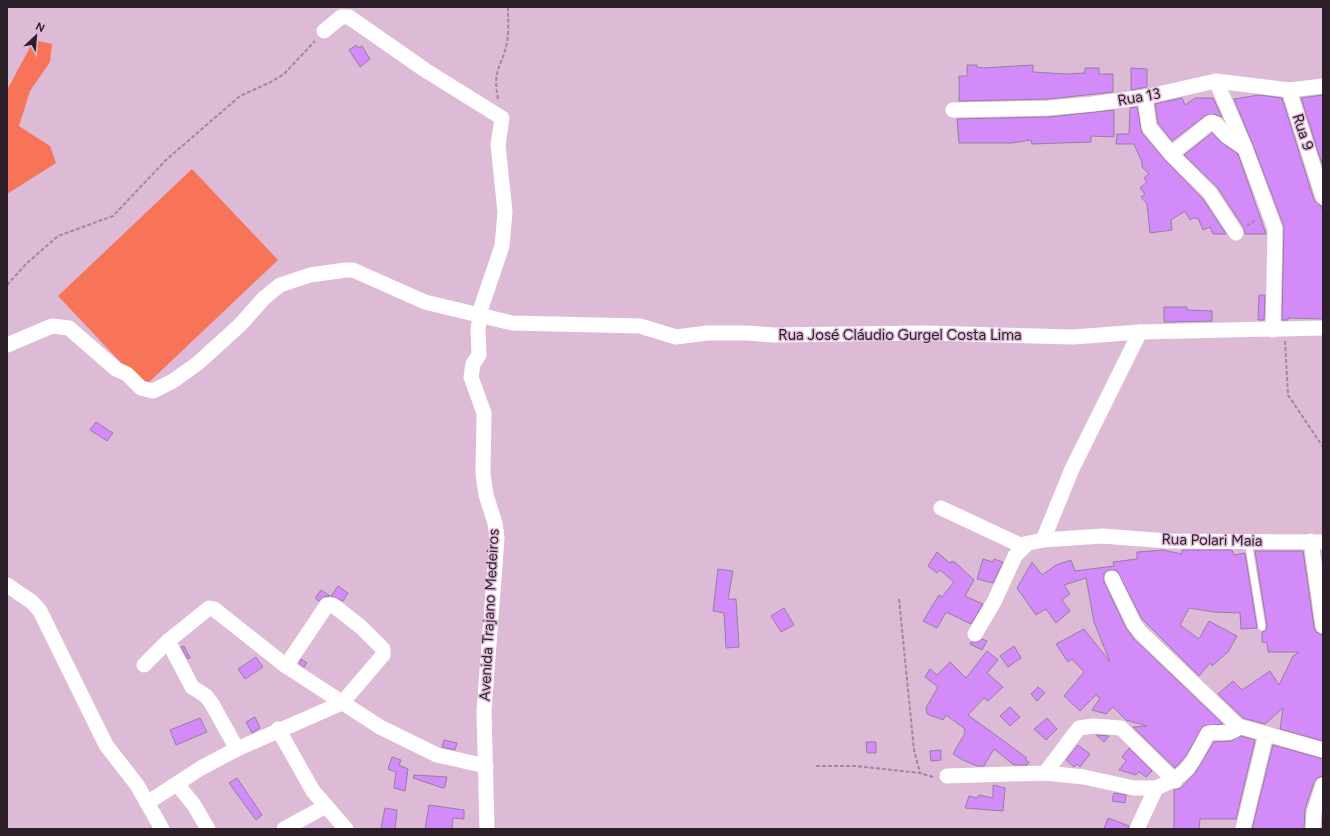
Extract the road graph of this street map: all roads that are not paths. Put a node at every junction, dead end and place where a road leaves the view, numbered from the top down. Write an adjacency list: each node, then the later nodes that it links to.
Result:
1 (324, 31): 11 (street, Avenida Trajano Medeiros)
2 (1216, 81): 4 (street, Rua 13); 5 (street, Rua 13); 7 (street)
3 (1323, 86): 4 (street, Rua 13)
4 (1289, 90): 9 (street, Rua 9)
5 (1145, 97): 6 (street, Rua 13); 8 (street)
6 (953, 110)
7 (1245, 148): 8 (street); 13 (street)
8 (1172, 154): 10 (street)
9 (1323, 197)
10 (1236, 233)
11 (480, 316): 14 (street, Rua José Cláudio Gurgel Costa Lima); 15 (street, Rua José Cláudio Gurgel Costa Lima); 35 (street, Avenida Trajano Medeiros)
12 (1323, 328): 13 (street, Rua José Cláudio Gurgel Costa Lima)
13 (1279, 330): 14 (street, Rua José Cláudio Gurgel Costa Lima)
14 (1140, 332): 17 (street)
15 (7, 345)
16 (941, 508): 20 (street)
17 (1043, 540): 18 (street, Rua Polari Maia); 20 (street, Rua Polari Maia)
18 (1248, 541): 19 (street, Rua Polari Maia); 24 (lane)
19 (1317, 542): 23 (street)
20 (1026, 545): 25 (street)
21 (1112, 578): 30 (street)
22 (7, 585): 42 (street)
23 (1323, 626)
24 (1262, 627)
25 (975, 634)
26 (168, 641): 27 (street); 28 (street); 33 (street)
27 (144, 665)
28 (286, 666): 29 (street); 29 (street)
29 (342, 703): 31 (street); 35 (street)
30 (1238, 726): 32 (street); 38 (street)
31 (278, 729): 33 (street); 43 (street)
32 (1266, 734): 34 (street); 50 (street)
33 (237, 749): 39 (street)
34 (1323, 750)
35 (486, 766): 48 (street, Avenida Trajano Medeiros)
36 (1045, 774): 37 (street); 38 (street); 41 (street)
37 (947, 776)
38 (1175, 781): 41 (street)
39 (177, 784): 42 (street); 45 (street)
40 (1323, 785): 51 (street)
41 (1156, 788): 49 (street)
42 (147, 803): 44 (street)
43 (326, 806): 46 (street); 47 (street)
44 (162, 829)
45 (208, 829)
46 (284, 829)
47 (346, 829)
48 (487, 829)
49 (1137, 829)
50 (1243, 829)
51 (1312, 829)

